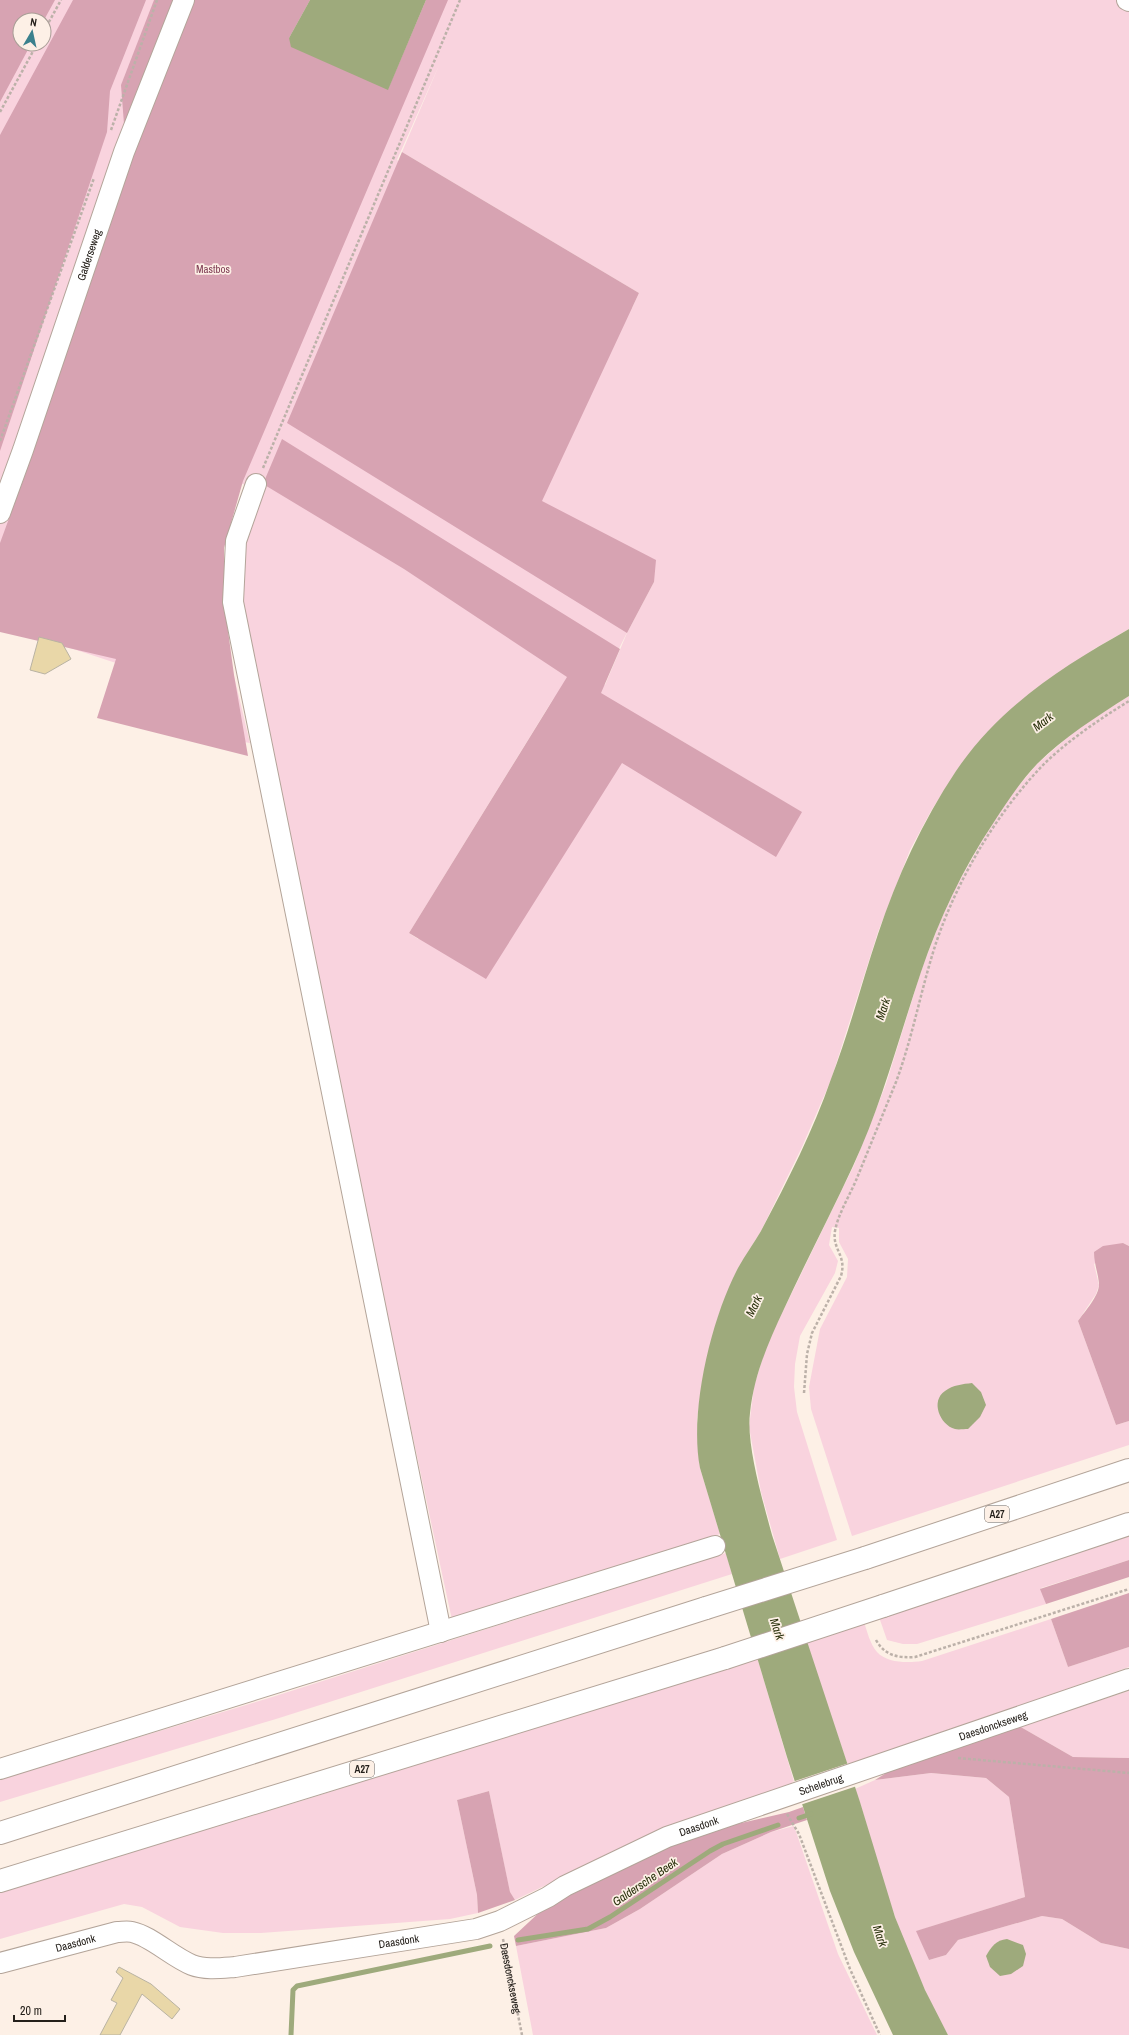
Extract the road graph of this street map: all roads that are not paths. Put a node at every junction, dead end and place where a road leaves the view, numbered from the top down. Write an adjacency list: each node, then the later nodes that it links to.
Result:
1 (184, 0): 2 (street, Galderseweg)
2 (6, 475): 4 (street, Galderseweg)
3 (256, 484): 8 (street)
4 (0, 513)
5 (1129, 1470): 13 (highway, A27, bridge)
6 (1129, 1524): 14 (highway, A27, bridge)
7 (715, 1546): 8 (street)
8 (441, 1632): 10 (street)
9 (1129, 1679): 11 (street, Daesdonckseweg)
10 (0, 1769)
11 (857, 1771): 12 (street, Schelebrug)
12 (782, 1796): 15 (street, Daasdonk)
13 (0, 1832)
14 (0, 1881)
15 (0, 1963)

